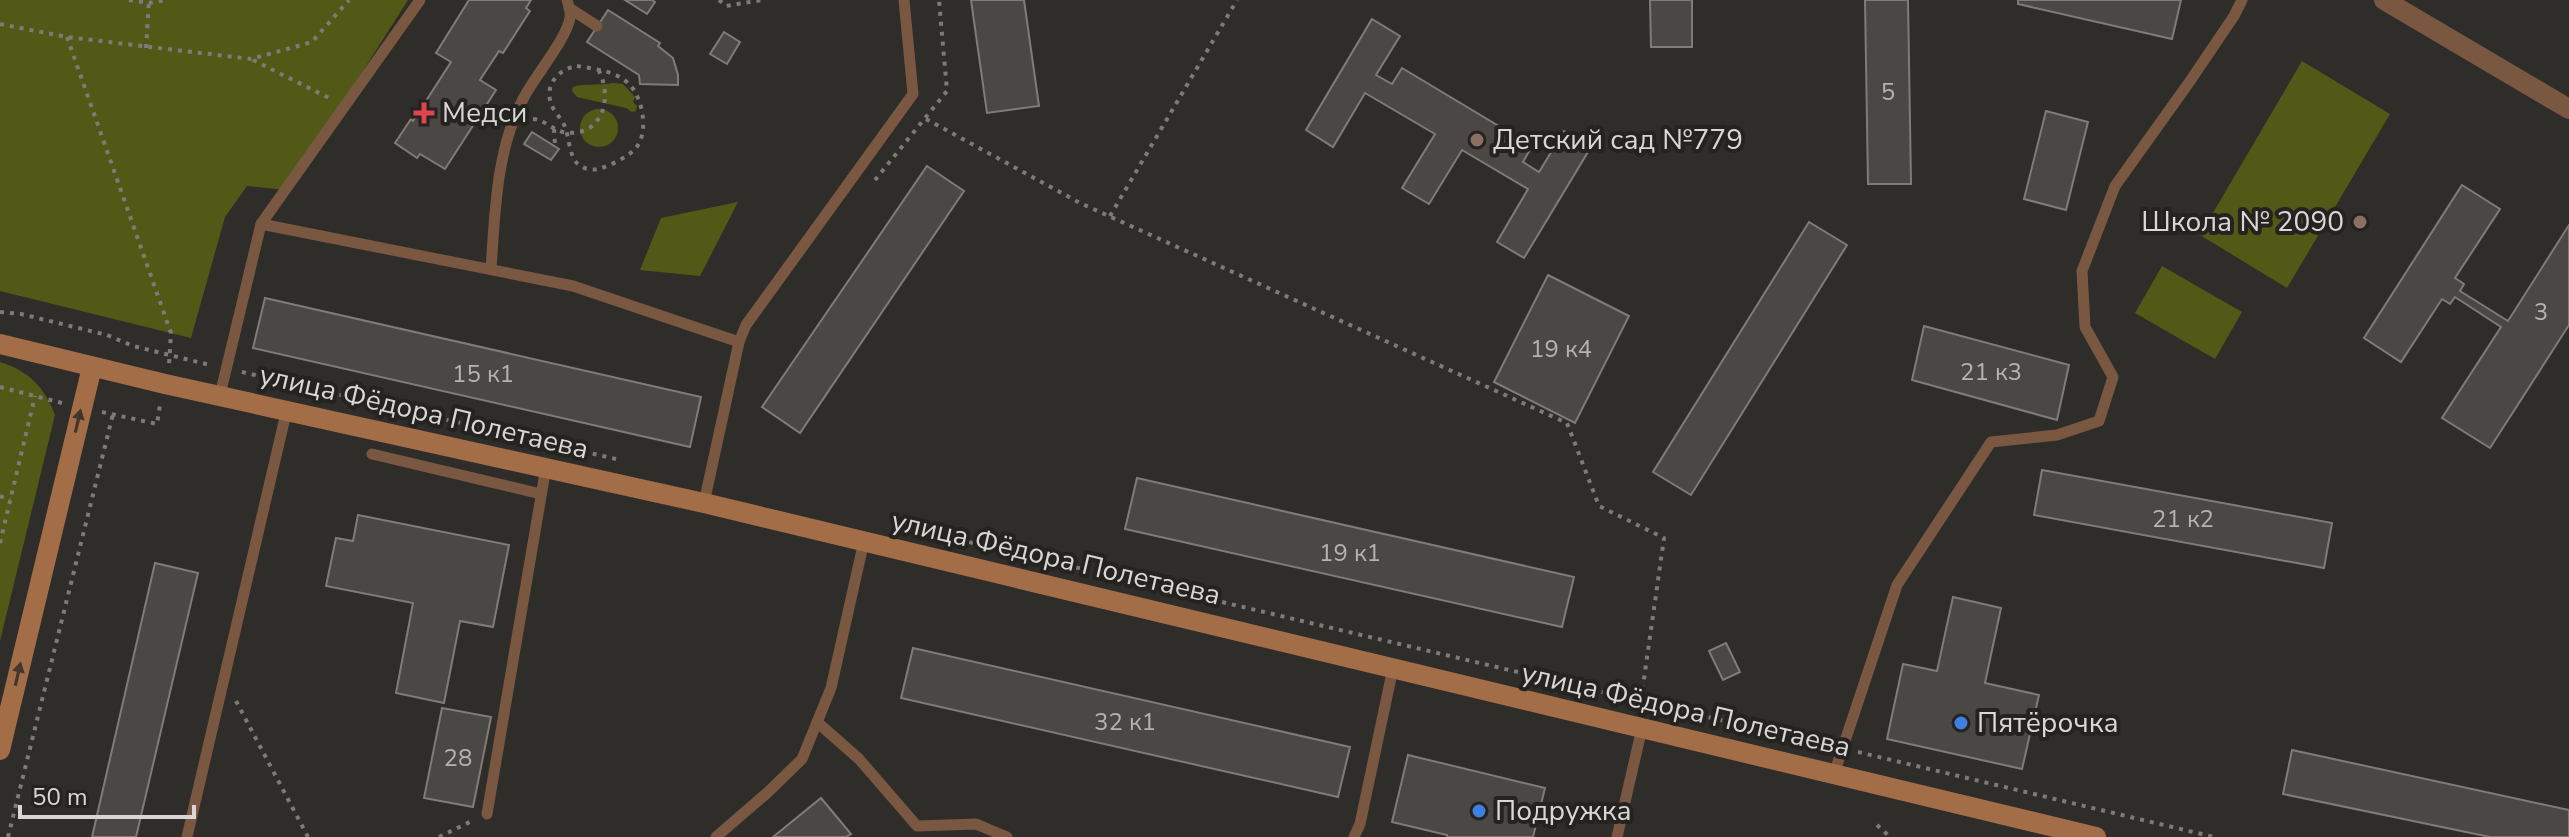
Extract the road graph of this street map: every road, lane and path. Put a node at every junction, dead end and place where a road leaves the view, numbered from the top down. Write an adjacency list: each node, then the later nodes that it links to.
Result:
1 (129, 0): 11 (path)
2 (165, 0): 11 (path)
3 (349, 0): 17 (path)
4 (420, 0): 27 (lane)
5 (719, 0): 6 (path)
6 (762, 0)
7 (904, 0): 30 (lane)
8 (1237, 0): 26 (path)
9 (2242, 0): 57 (lane)
10 (2384, 0): 20 (street)
11 (149, 1): 16 (path)
12 (568, 4): 14 (lane); 22 (lane)
13 (0, 24): 15 (path)
14 (597, 26)
15 (67, 37): 16 (path); 32 (path)
16 (146, 48): 17 (path)
17 (251, 59): 19 (path)
18 (598, 69): 24 (path); 24 (path); 24 (path)
19 (342, 104)
20 (2569, 109)
21 (926, 119): 26 (path)
22 (513, 122): 23 (path); 28 (lane)
23 (554, 129): 24 (path); 25 (path)
24 (567, 132)
25 (555, 145)
26 (1110, 216): 54 (path)
27 (261, 224): 28 (lane); 34 (lane)
28 (491, 269): 30 (lane)
29 (0, 312): 32 (path)
30 (739, 342): 48 (lane)
31 (0, 344): 33 (main road, улица Фёдора Полетаева)
32 (171, 355): 34 (path); 35 (path)
33 (92, 367): 35 (main road, улица Фёдора Полетаева); 39 (main road)
34 (225, 368): 37 (lane); 43 (path)
35 (165, 384): 37 (main road, улица Фёдора Полетаева); 41 (path)
36 (0, 387): 38 (path)
37 (220, 395): 40 (main road, улица Фёдора Полетаева)
38 (35, 396): 39 (path); 47 (path)
39 (81, 408): 41 (path); 58 (main road, one-way to 39)
40 (287, 409): 44 (main road, улица Фёдора Полетаева); 53 (lane)
41 (113, 414): 63 (path)
42 (372, 454): 45 (lane)
43 (634, 463)
44 (546, 467): 45 (lane); 48 (main road, улица Фёдора Полетаева)
45 (541, 494): 60 (lane)
46 (0, 496): 47 (path)
47 (10, 500): 51 (path)
48 (704, 503): 50 (main road, улица Фёдора Полетаева)
49 (893, 524): 54 (path)
50 (864, 541): 52 (main road, улица Фёдора Полетаева); 55 (lane)
51 (0, 543)
52 (1393, 668): 56 (main road, улица Фёдора Полетаева); 69 (lane)
53 (224, 678): 64 (lane); 65 (path)
54 (1641, 700): 57 (path)
55 (817, 722): 62 (lane); 67 (lane)
56 (1642, 728): 59 (main road, улица Фёдора Полетаева); 70 (lane)
57 (1842, 749): 59 (lane); 73 (path)
58 (0, 750)
59 (1834, 774): 72 (main road, улица Фёдора Полетаева)
60 (487, 814): 66 (path)
61 (1877, 825): 71 (path)
62 (916, 832): 68 (lane)
63 (8, 837)
64 (187, 837)
65 (308, 837)
66 (439, 837)
67 (716, 837)
68 (1007, 837)
69 (1354, 837)
70 (1617, 837)
71 (1890, 837)
72 (2096, 837)
73 (2214, 837)

